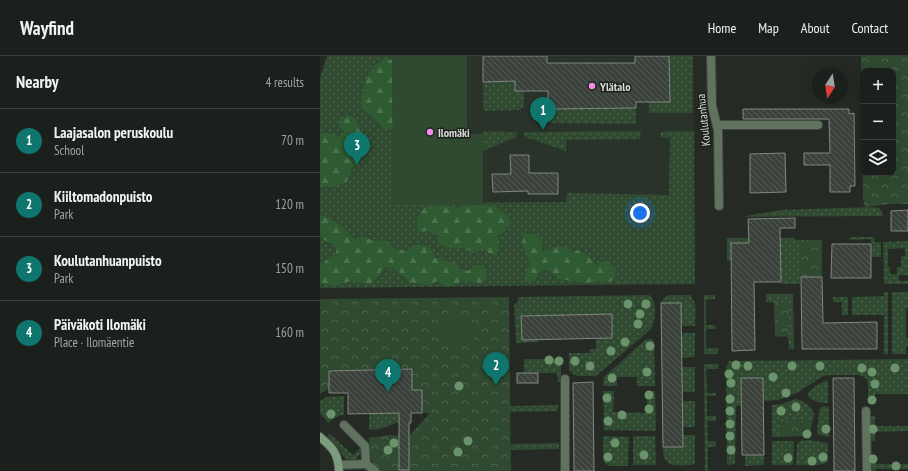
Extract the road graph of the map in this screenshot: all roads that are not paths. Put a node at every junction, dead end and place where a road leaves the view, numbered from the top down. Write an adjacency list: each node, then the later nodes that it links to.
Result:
1 (711, 56): 2 (street, Koulutanhua)
2 (717, 125): 3 (street); 4 (street, Koulutanhua)
3 (818, 125)
4 (719, 206)
5 (565, 379): 12 (street)
6 (866, 411): 13 (street)
7 (344, 426): 9 (street)
8 (320, 437): 10 (street)
9 (366, 464): 10 (street); 11 (street)
10 (339, 468)
11 (375, 471)
12 (565, 471)
13 (867, 471)

